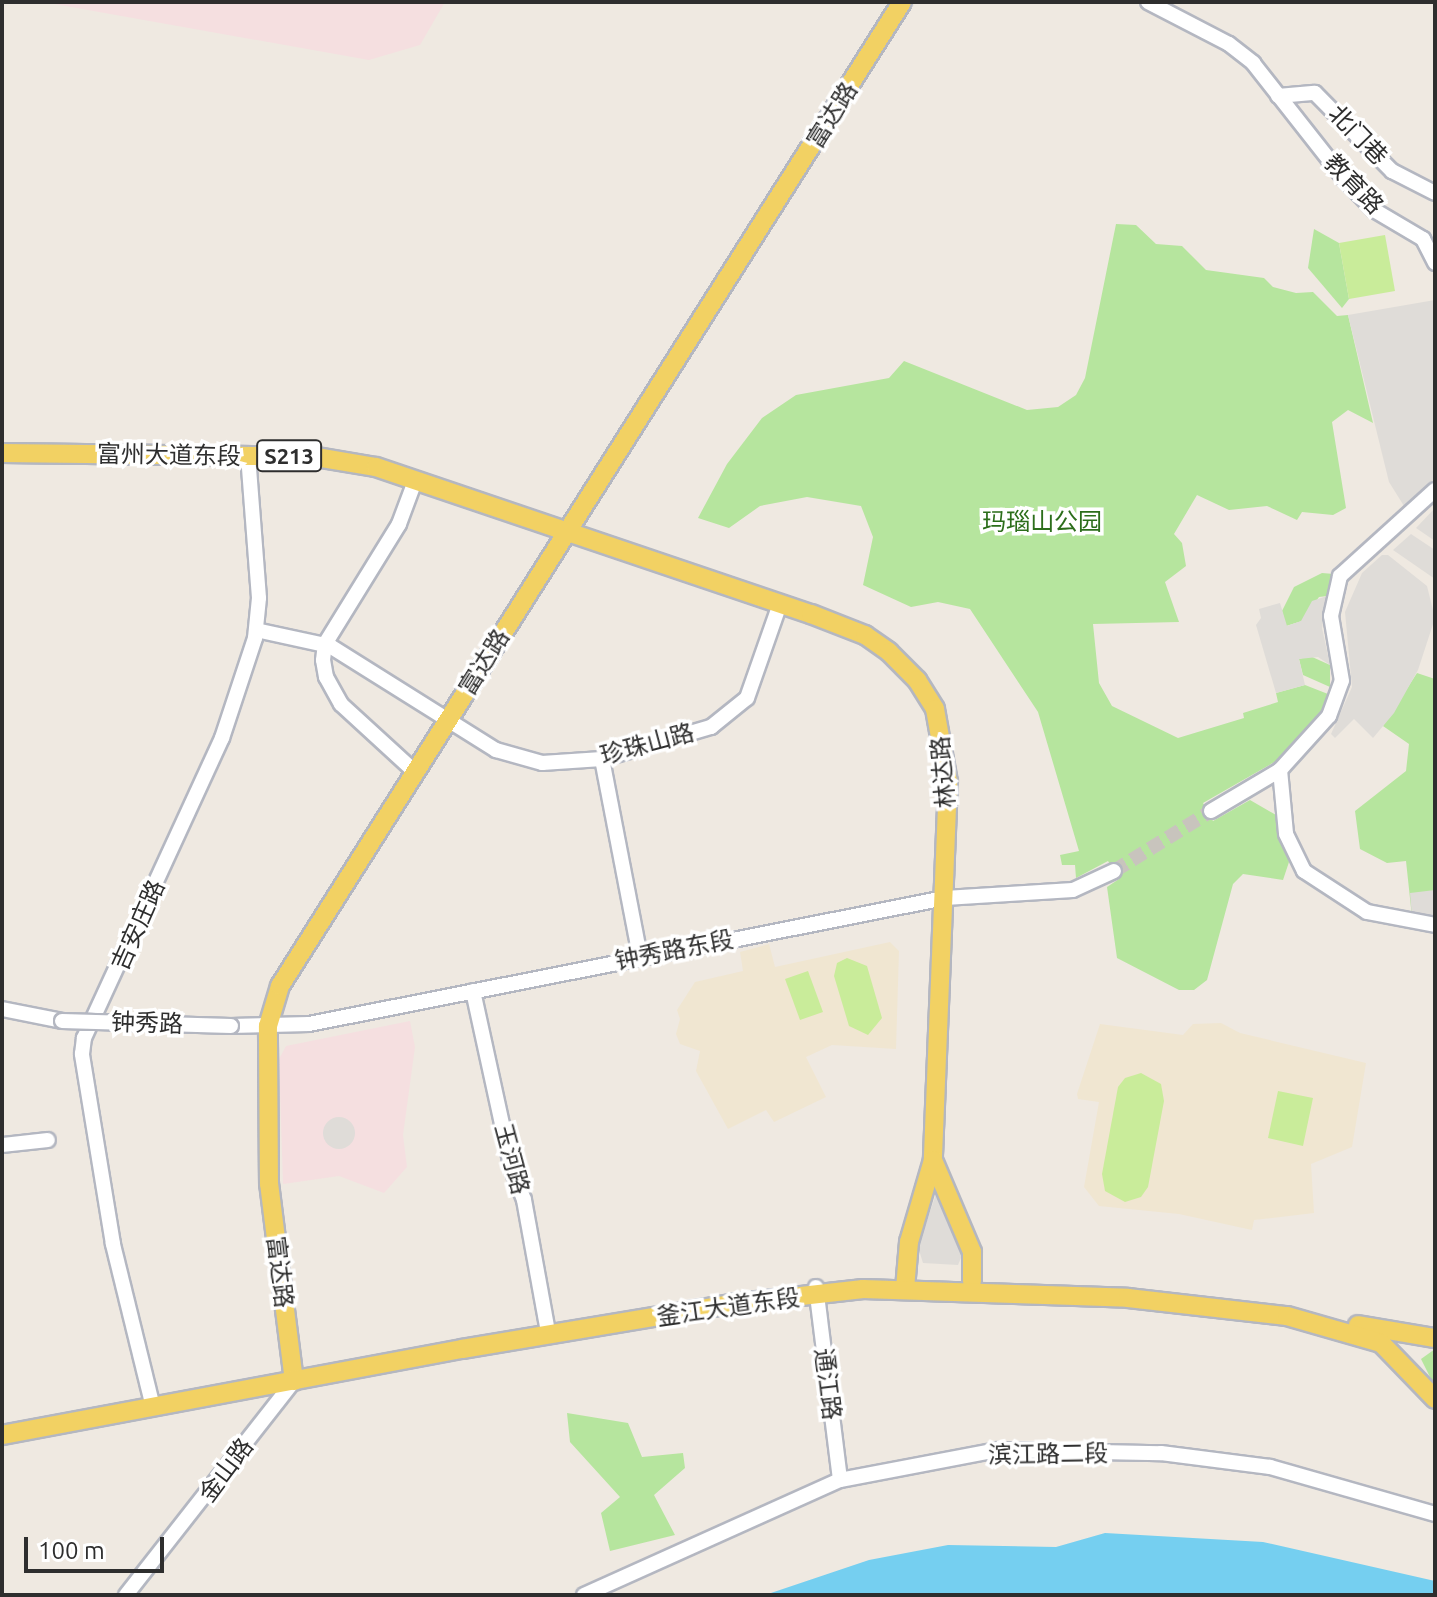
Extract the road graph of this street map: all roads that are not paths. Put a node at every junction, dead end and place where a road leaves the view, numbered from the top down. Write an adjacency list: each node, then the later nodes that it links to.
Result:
1 (902, 2): 10 (main road, 富达路)
2 (1148, 2): 3 (street, 教育路)
3 (1278, 96): 4 (street, 北门巷); 5 (street, 教育路)
4 (1435, 193)
5 (1435, 263)
6 (2, 453): 7 (main road, 富州大道东段 / S213)
7 (248, 456): 8 (main road, 富州大道东段 / S213); 12 (street, 吉安庄路)
8 (415, 481): 10 (main road, 富州大道东段 / S213); 13 (street)
9 (1435, 490): 16 (street)
10 (564, 535): 11 (main road, 林达路); 14 (main road, 富达路)
11 (780, 604): 15 (street, 珍珠山路); 20 (main road, 林达路)
12 (256, 630): 13 (street); 37 (street, 吉安庄路)
13 (325, 644): 14 (street, 珍珠山路); 17 (street)
14 (447, 720): 15 (street, 珍珠山路); 17 (main road, 富达路)
15 (602, 759): 22 (street)
16 (1280, 770): 18 (street); 21 (street)
17 (414, 771): 26 (main road, 富达路)
18 (1211, 811)
19 (1114, 871): 20 (street, 钟秀路东段)
20 (945, 898): 22 (street, 钟秀路东段); 29 (main road, 林达路)
21 (1435, 925)
22 (640, 956): 23 (street, 钟秀路东段)
23 (473, 991): 26 (street, 钟秀路东段); 33 (street, 玉河路)
24 (2, 1009): 25 (street, 钟秀路, bridge)
25 (231, 1026): 26 (street, 钟秀路东段)
26 (268, 1026): 35 (main road, 富达路)
27 (48, 1140): 28 (street)
28 (2, 1145)
29 (933, 1160): 30 (main road); 31 (main road)
30 (972, 1281): 31 (main road, 釜江大道东段); 34 (main road, 釜江大道东段)
31 (905, 1285): 32 (main road, 釜江大道东段); 36 (main road, 釜江大道东段)
32 (816, 1291): 33 (main road, 釜江大道东段); 35 (main road, 釜江大道东段); 41 (street, 通江路)
33 (547, 1327): 35 (main road, 釜江大道东段)
34 (1429, 1337): 36 (main road)
35 (293, 1376): 37 (main road, 釜江大道东段); 40 (main road, 釜江大道东段); 43 (street, 金山路)
36 (1416, 1379): 38 (main road, 釜江大道东段)
37 (151, 1399): 39 (main road, 釜江大道东段)
38 (1435, 1399)
39 (2, 1426)
40 (2, 1435)
41 (840, 1480): 42 (street, 滨江路二段); 44 (street, 滨江路二段)
42 (1435, 1514)
43 (126, 1595)
44 (584, 1595)

